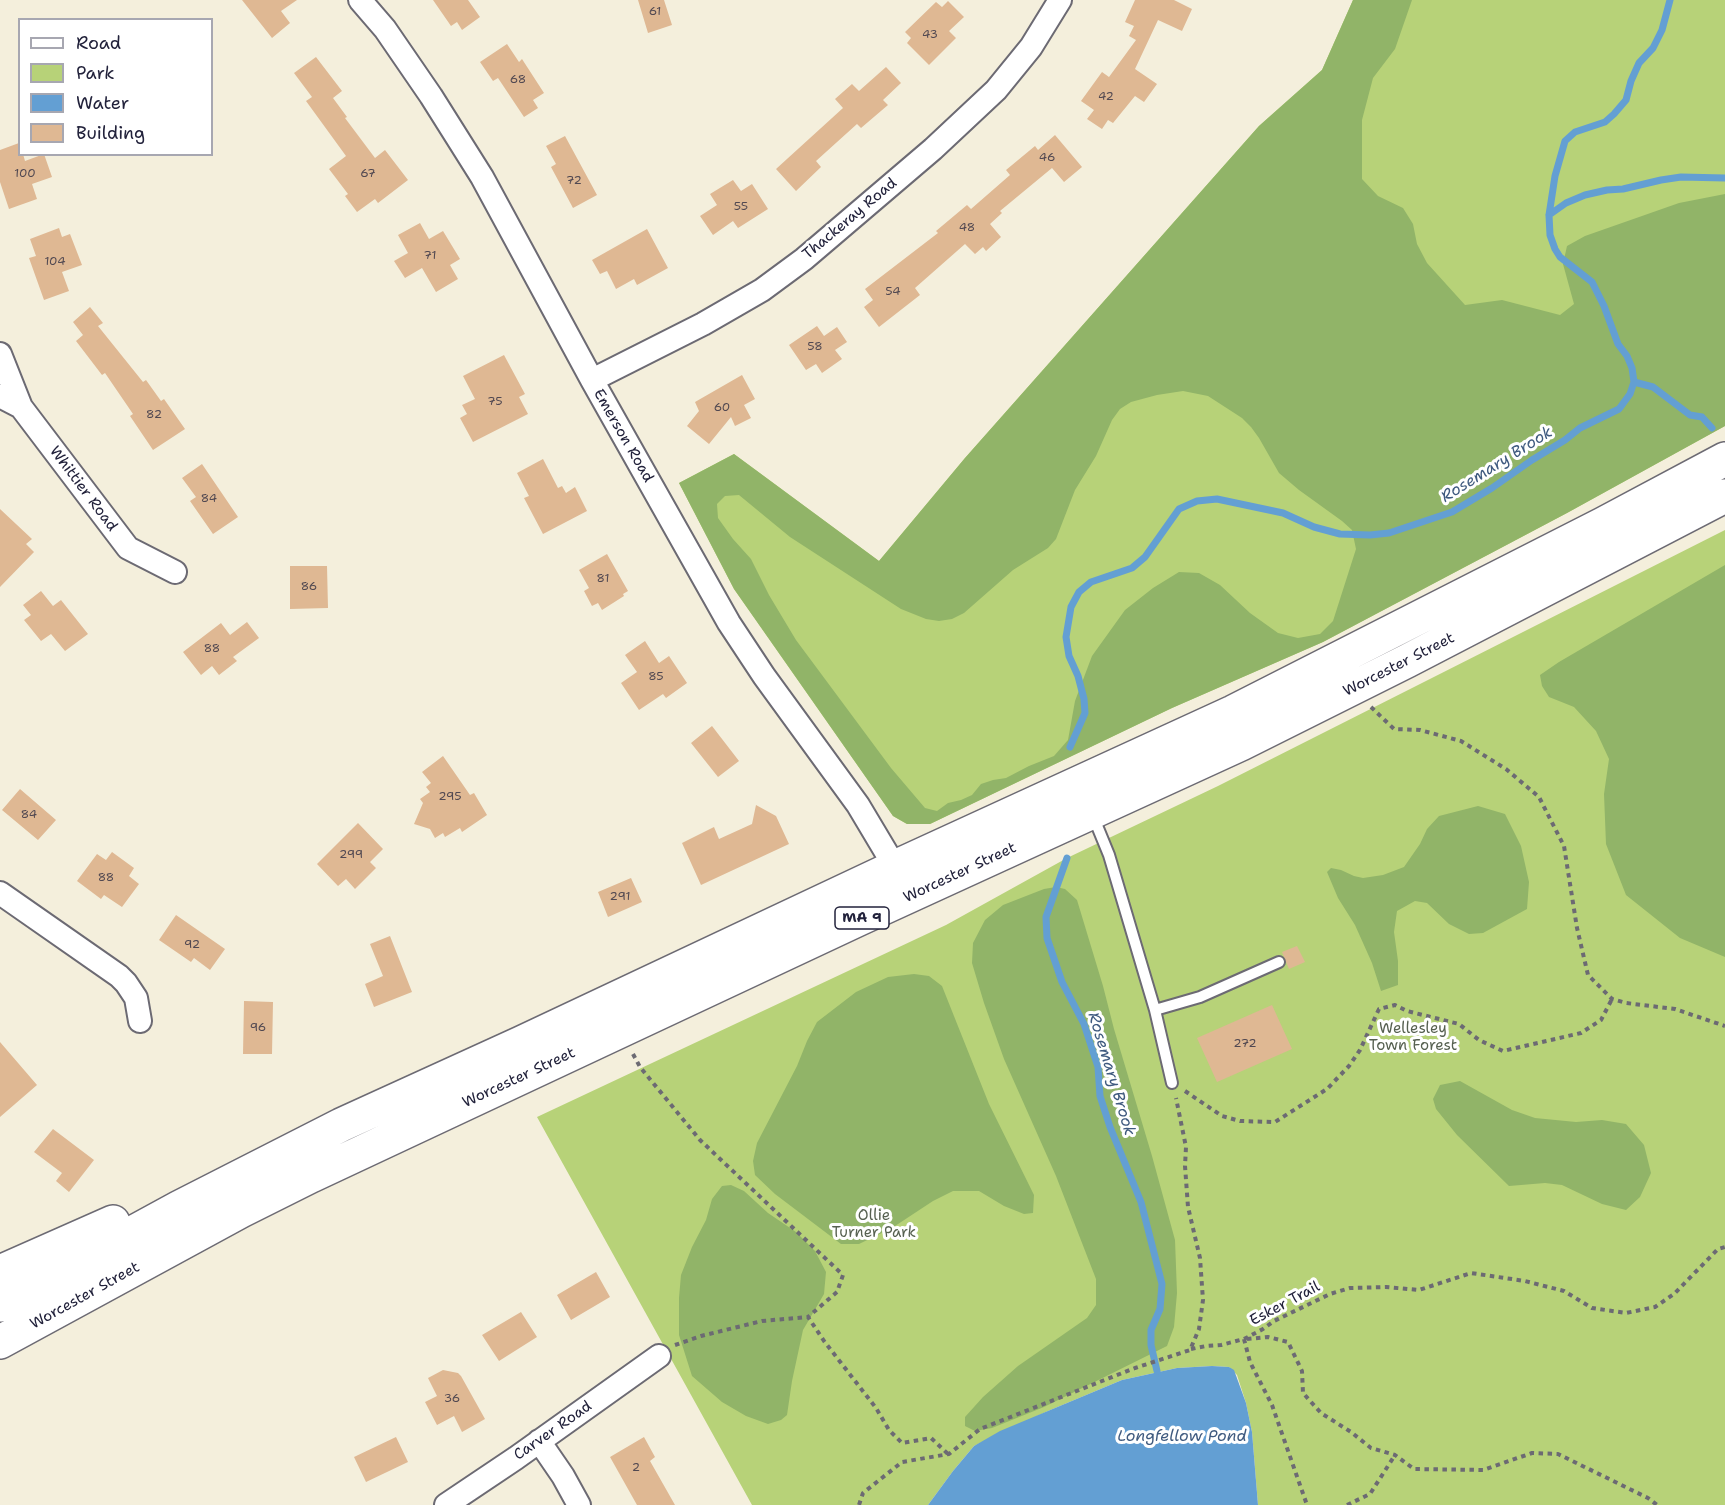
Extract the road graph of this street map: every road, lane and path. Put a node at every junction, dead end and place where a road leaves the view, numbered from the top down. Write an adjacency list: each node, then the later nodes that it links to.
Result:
1 (360, 0): 4 (street, Emerson Road)
2 (1060, 0): 4 (street, Thackeray Road)
3 (0, 354): 6 (street)
4 (592, 380): 12 (street, Emerson Road)
5 (0, 396): 6 (street, Whittier Road)
6 (21, 407): 9 (street, Whittier Road)
7 (1725, 459): 12 (highway, Worcester Street / MA 9)
8 (1725, 496): 10 (highway, Worcester Street / MA 9)
9 (175, 572)
10 (1354, 688): 11 (highway, Worcester Street / MA 9); 15 (path)
11 (1092, 813): 16 (lane); 19 (highway, Worcester Street / MA 9)
12 (895, 867): 21 (highway, Worcester Street / MA 9)
13 (0, 893): 17 (street)
14 (1279, 962): 16 (lane)
15 (1612, 999): 18 (path); 20 (path)
16 (1155, 1010): 20 (lane)
17 (140, 1021)
18 (1725, 1026)
19 (622, 1030): 25 (path); 27 (highway, Worcester Street / MA 9)
20 (1172, 1083): 28 (path)
21 (341, 1125): 23 (highway); 24 (highway, Worcester Street / MA 9)
22 (1725, 1247): 26 (path, Esker Trail)
23 (0, 1272)
24 (0, 1305)
25 (808, 1317): 29 (path); 31 (path)
26 (1244, 1339): 28 (path); 32 (path, Esker Trail); 36 (path)
27 (0, 1342)
28 (1190, 1350): 31 (path)
29 (659, 1356): 30 (street, Carver Road)
30 (539, 1441): 33 (street, Carver Road); 34 (street)
31 (949, 1454): 35 (path)
32 (1395, 1455): 37 (path); 38 (path, Esker Trail)
33 (446, 1505)
34 (579, 1505)
35 (859, 1505)
36 (1307, 1505)
37 (1347, 1505)
38 (1657, 1505)

